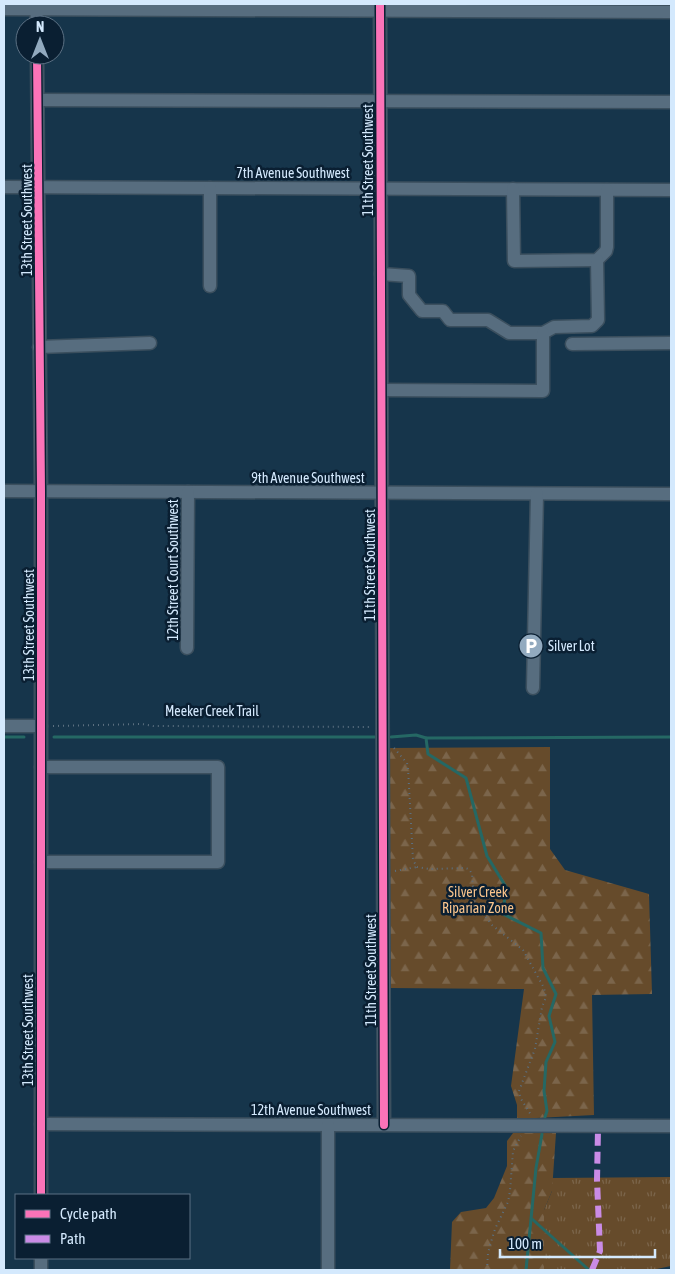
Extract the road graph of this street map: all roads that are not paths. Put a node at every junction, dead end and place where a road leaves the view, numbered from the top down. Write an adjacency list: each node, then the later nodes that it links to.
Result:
1 (36, 6): 2 (street); 3 (street)
2 (380, 7): 4 (street); 7 (street, 11th Street Southwest)
3 (4, 9)
4 (671, 12)
5 (37, 65): 6 (street, 13th Street Southwest)
6 (38, 100): 7 (street); 10 (street, 13th Street Southwest)
7 (380, 102): 8 (street); 12 (street, 11th Street Southwest)
8 (671, 102)
9 (4, 187): 10 (street, 7th Avenue Southwest)
10 (40, 187): 11 (street, 7th Avenue Southwest); 23 (street, 13th Street Southwest)
11 (210, 188): 12 (street, 7th Avenue Southwest); 18 (street)
12 (380, 188): 13 (street, 7th Avenue Southwest); 17 (street, 11th Street Southwest)
13 (513, 189): 14 (street, 7th Avenue Southwest); 16 (street)
14 (607, 190): 15 (street, 7th Avenue Southwest); 16 (street)
15 (671, 190)
16 (597, 260): 19 (street)
17 (381, 274): 19 (street); 24 (street, 11th Street Southwest)
18 (210, 286)
19 (543, 333): 24 (street)
20 (150, 343): 23 (street)
21 (671, 343): 22 (street)
22 (572, 344)
23 (39, 347): 26 (street, 13th Street Southwest)
24 (382, 390): 28 (street, 11th Street Southwest)
25 (4, 491): 26 (street, 9th Avenue Southwest)
26 (41, 491): 27 (street, 9th Avenue Southwest); 34 (street, 13th Street Southwest)
27 (188, 492): 28 (street, 9th Avenue Southwest); 31 (street, 12th Street Court Southwest)
28 (382, 493): 29 (street, 9th Avenue Southwest); 39 (street, 11th Street Southwest)
29 (537, 494): 30 (street, 9th Avenue Southwest); 32 (street)
30 (671, 494)
31 (187, 648)
32 (533, 688)
33 (4, 726): 34 (street)
34 (44, 726): 35 (street, 13th Street Southwest)
35 (41, 767): 36 (street, 13th Street Southwest); 36 (street)
36 (41, 862): 37 (street, 13th Street Southwest)
37 (41, 1124): 38 (street, 12th Avenue Southwest); 41 (street, 13th Street Southwest)
38 (328, 1125): 39 (street, 12th Avenue Southwest); 42 (street)
39 (384, 1125): 40 (street, 12th Avenue Southwest)
40 (671, 1126)
41 (41, 1194)
42 (328, 1270)

